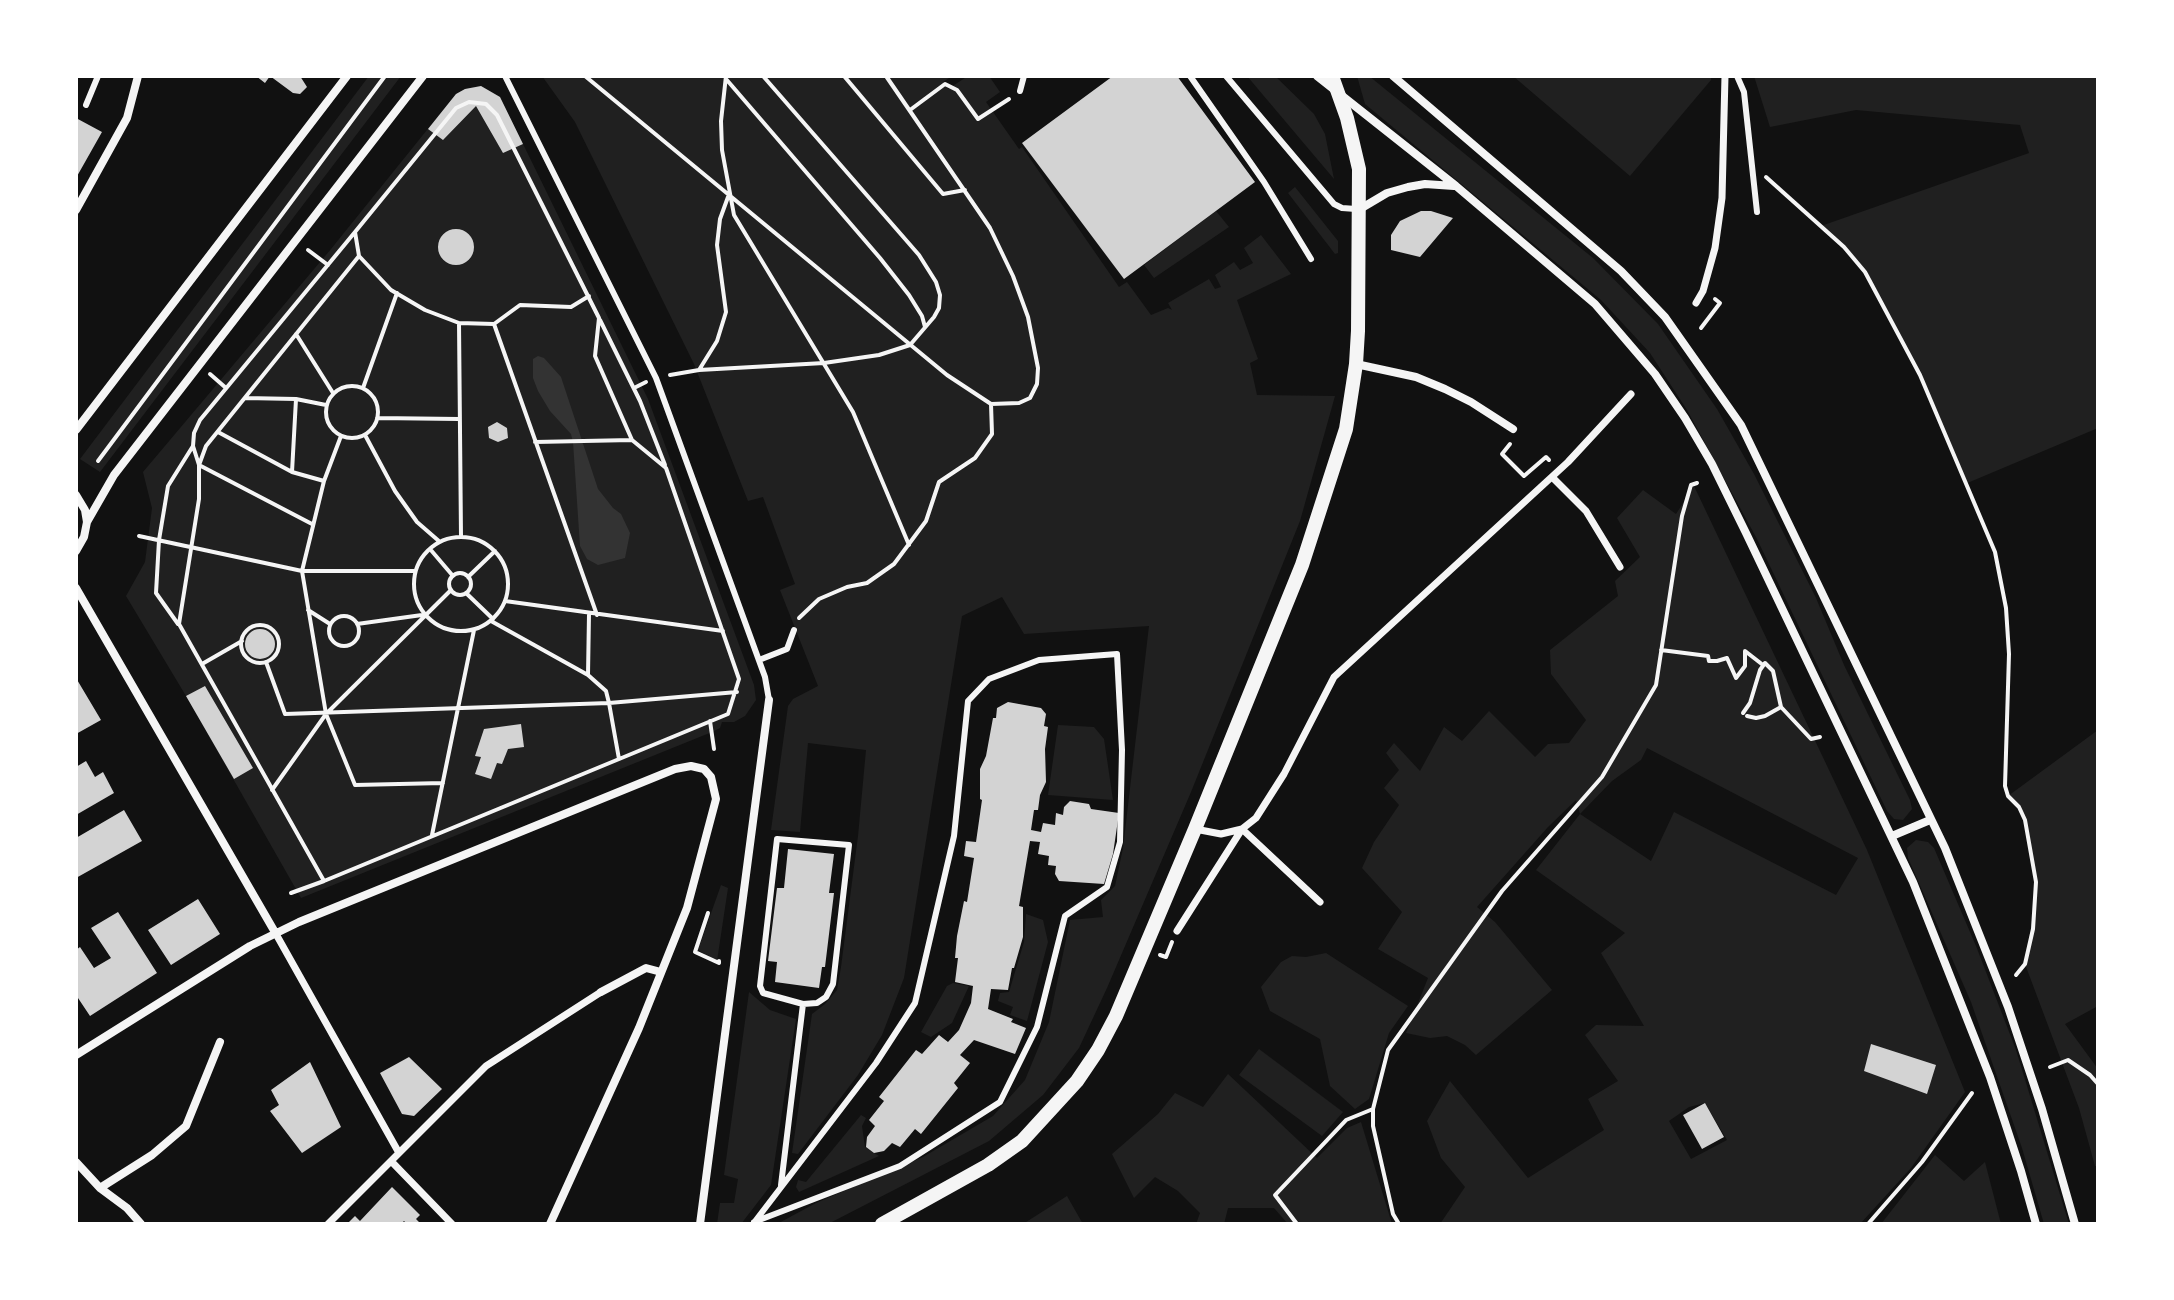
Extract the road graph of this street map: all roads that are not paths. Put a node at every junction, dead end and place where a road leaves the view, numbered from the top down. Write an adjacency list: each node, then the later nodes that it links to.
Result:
1 (98, 76): 16 (lane)
2 (138, 76): 19 (street)
3 (347, 76): 26 (street)
4 (423, 76): 29 (street)
5 (505, 76): 34 (lane)
6 (1024, 76): 14 (lane)
7 (1190, 76): 21 (lane)
8 (1226, 76): 18 (lane)
9 (1317, 76): 15 (street)
10 (1332, 76): 15 (street)
11 (1393, 76): 36 (street)
12 (1725, 76): 22 (street)
13 (1737, 76): 20 (lane)
14 (1020, 91)
15 (1338, 94): 17 (street); 18 (street)
16 (86, 105)
17 (1456, 186): 18 (street); 39 (street)
18 (1360, 209): 23 (street)
19 (76, 210)
20 (1757, 212)
21 (1311, 259)
22 (1696, 303)
23 (1356, 364): 25 (street); 37 (street)
24 (1631, 394): 27 (street)
25 (1513, 429)
26 (76, 430)
27 (1552, 477): 31 (street); 38 (street)
28 (76, 495): 29 (street)
29 (87, 522): 30 (street)
30 (76, 551)
31 (1620, 567)
32 (76, 588): 42 (street)
33 (794, 630): 34 (lane)
34 (759, 660): 35 (lane)
35 (769, 700): 58 (street)
36 (1930, 820): 39 (street); 61 (street)
37 (1195, 829): 38 (street); 59 (street)
38 (1242, 829): 40 (street); 41 (street)
39 (1892, 836): 60 (street)
40 (1320, 902)
41 (1177, 931)
42 (276, 934): 43 (street); 47 (street); 48 (street)
43 (661, 972): 44 (street); 57 (street)
44 (601, 992): 48 (street)
45 (803, 1004): 45 (lane); 52 (lane)
46 (220, 1042): 51 (street)
47 (76, 1055)
48 (399, 1153): 49 (street)
49 (391, 1161): 55 (street); 56 (street)
50 (76, 1162): 51 (street)
51 (100, 1188): 54 (street)
52 (780, 1189): 53 (lane); 53 (lane)
53 (753, 1223)
54 (141, 1224)
55 (328, 1224)
56 (452, 1224)
57 (550, 1224)
58 (700, 1224)
59 (882, 1224)
60 (2036, 1224)
61 (2075, 1224)

